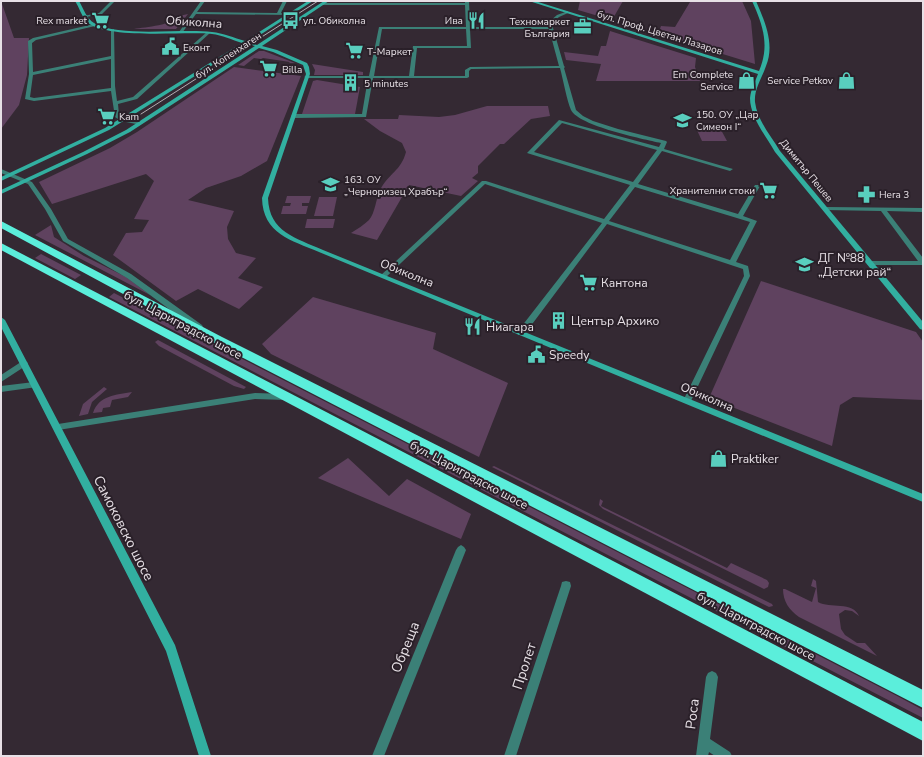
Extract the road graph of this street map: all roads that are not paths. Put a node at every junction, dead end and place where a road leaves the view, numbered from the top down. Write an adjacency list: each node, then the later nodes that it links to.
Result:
1 (77, 1): 15 (main road)
2 (113, 1): 15 (street)
3 (203, 1): 12 (street)
4 (285, 1): 13 (street)
5 (312, 1): 14 (main road, бул. Копенхаген)
6 (327, 1): 10 (main road, бул. Копенхаген)
7 (531, 1): 11 (main road, бул. Проф. Цветан Лазаров)
8 (754, 1): 26 (main road, Димитър Пешев)
9 (467, 2): 10 (street); 17 (street)
10 (322, 4): 23 (main road, бул. Копенхаген)
11 (567, 12): 18 (street); 26 (main road, бул. Проф. Цветан Лазаров)
12 (194, 13): 13 (street); 20 (street)
13 (279, 13): 14 (street)
14 (290, 14): 22 (main road, бул. Копенхаген)
15 (85, 16): 16 (main road)
16 (94, 25): 19 (main road, Обиколна); 27 (street)
17 (468, 28): 18 (street); 29 (street); 30 (street)
18 (551, 28): 25 (street)
19 (113, 30): 20 (main road, Обиколна); 24 (street)
20 (181, 32): 21 (main road, Обиколна)
21 (208, 32): 22 (main road, Обиколна); 32 (street)
22 (246, 42): 23 (main road, Обиколна); 34 (main road, бул. Копенхаген)
23 (258, 46): 28 (main road, Обиколна); 35 (main road, бул. Копенхаген)
24 (112, 57): 27 (street); 31 (street)
25 (562, 67): 30 (street); 36 (street)
26 (760, 73): 45 (main road, Димитър Пешев)
27 (31, 74): 31 (street)
28 (306, 77): 29 (street); 33 (main road, Обиколна)
29 (371, 77): 30 (street); 33 (street)
30 (411, 77)
31 (113, 89): 32 (street)
32 (115, 103): 34 (street)
33 (294, 116): 55 (main road, Обиколна)
34 (123, 120): 35 (street); 39 (main road, бул. Копенхаген)
35 (139, 124): 41 (main road, бул. Копенхаген)
36 (662, 146): 37 (street); 42 (street); 42 (street)
37 (730, 169)
38 (1, 171): 39 (street)
39 (11, 175): 40 (main road, бул. Копенхаген); 41 (street)
40 (1, 180)
41 (25, 181): 44 (main road, бул. Копенхаген); 59 (street)
42 (634, 184): 48 (street); 49 (street)
43 (757, 186): 48 (street)
44 (1, 192)
45 (827, 210): 46 (street); 53 (main road, Димитър Пешев)
46 (883, 210): 47 (street); 54 (street)
47 (923, 210)
48 (740, 216): 52 (street)
49 (605, 222): 52 (street); 55 (street); 58 (street)
50 (1, 224): 59 (highway, бул. Цариградско шосе)
51 (1, 246): 64 (highway, бул. Цариградско шосе)
52 (732, 263): 65 (street)
53 (870, 263): 54 (street); 57 (main road, Димитър Пешев)
54 (923, 263)
55 (383, 276): 58 (main road, Обиколна)
56 (1, 320): 60 (main road, Самоковско шосе)
57 (923, 327)
58 (521, 333): 65 (main road, Обиколна)
59 (218, 340): 71 (highway, бул. Цариградско шосе)
60 (24, 363): 61 (street); 62 (main road, Самоковско шосе)
61 (1, 379)
62 (34, 385): 63 (street); 66 (main road, Самоковско шосе)
63 (1, 389)
64 (287, 397): 66 (street); 72 (highway, бул. Цариградско шосе)
65 (687, 401): 67 (main road, Обиколна)
66 (58, 427): 74 (main road, Самоковско шосе)
67 (923, 498)
68 (461, 550): 75 (street, Обреща)
69 (566, 586): 76 (street, Пролет)
70 (712, 677): 73 (street, Роса)
71 (923, 699)
72 (923, 732)
73 (703, 741): 77 (street, Роса); 78 (street)
74 (205, 756)
75 (378, 756)
76 (510, 756)
77 (702, 756)
78 (726, 756)

